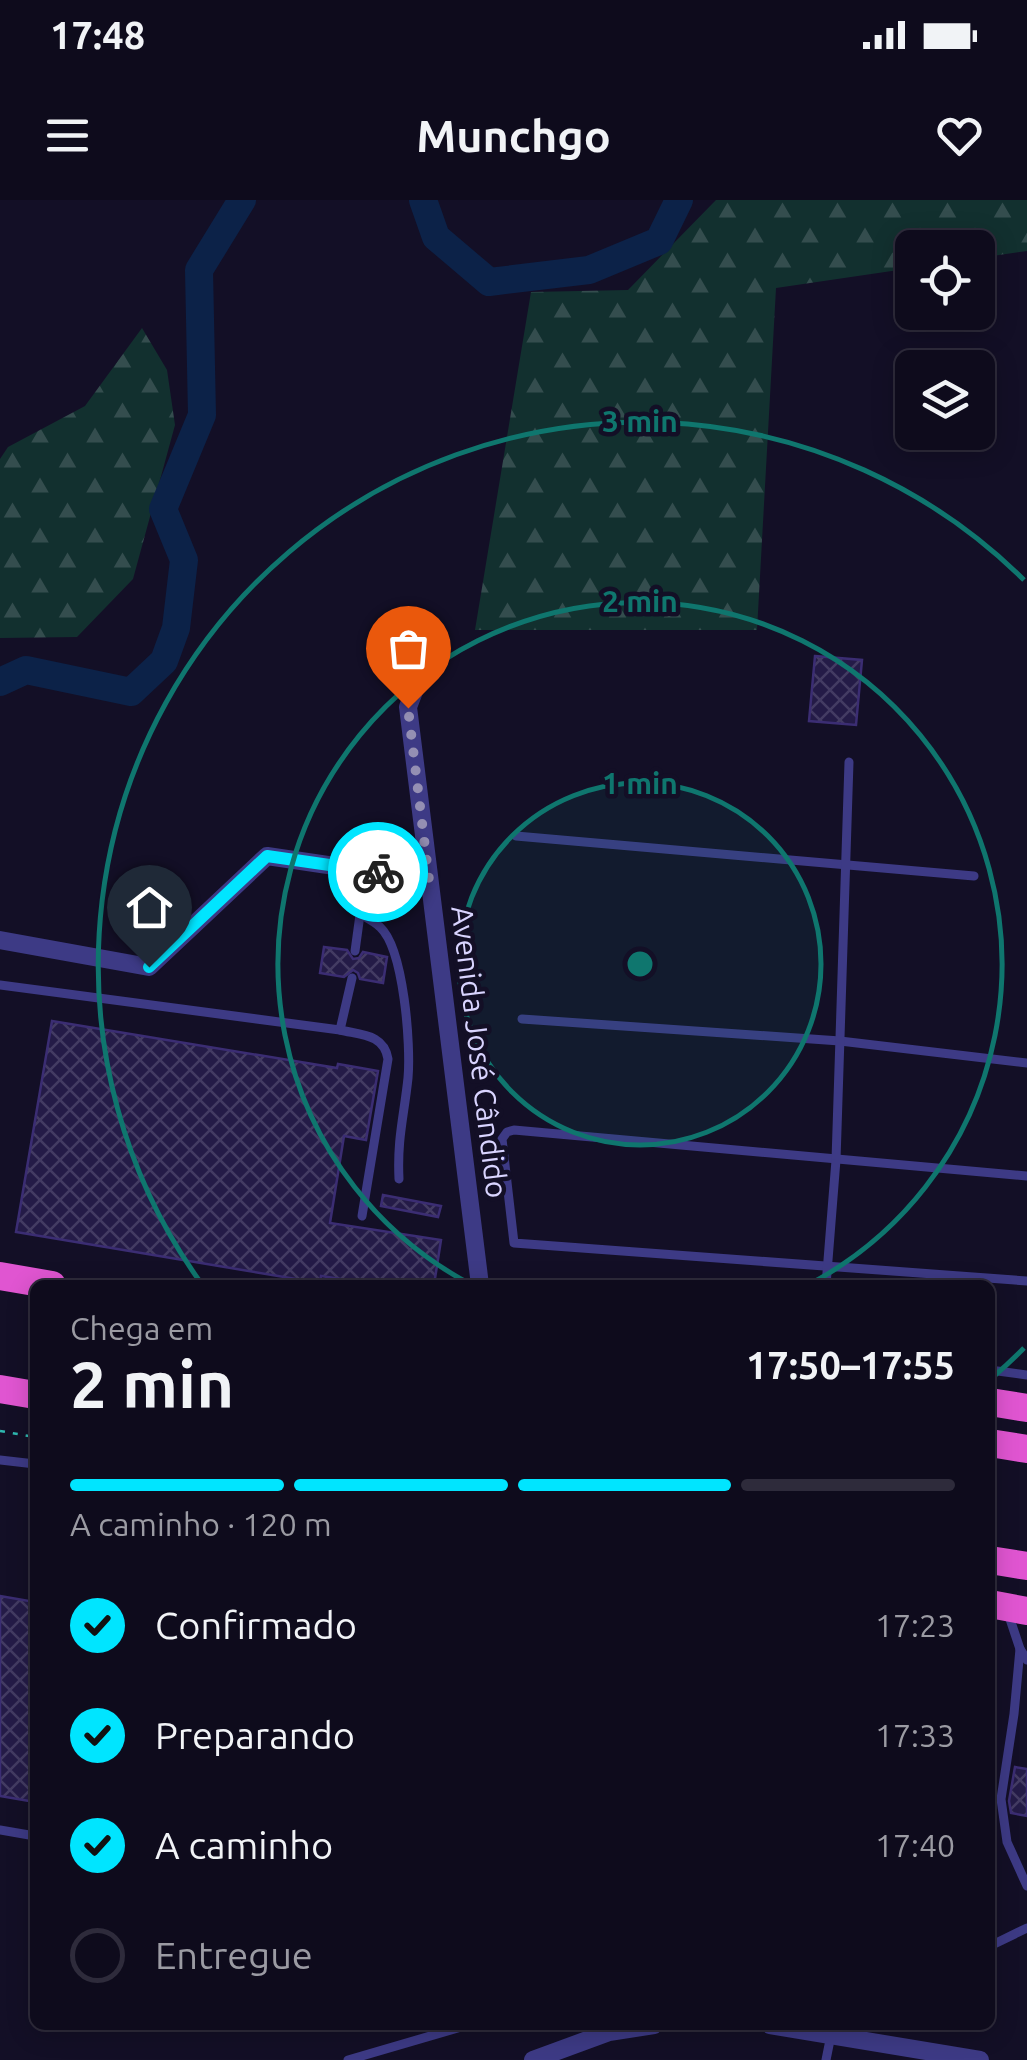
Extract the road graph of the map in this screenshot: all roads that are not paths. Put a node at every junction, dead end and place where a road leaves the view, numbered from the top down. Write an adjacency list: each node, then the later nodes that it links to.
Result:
1 (428, 655): 7 (street, Avenida José Cândido)
2 (849, 762): 4 (lane)
3 (516, 836): 4 (lane)
4 (846, 864): 6 (lane); 15 (lane)
5 (366, 871): 7 (street); 8 (lane); 9 (street)
6 (974, 876)
7 (429, 880): 22 (street, Avenida José Cândido)
8 (360, 914): 10 (lane); 19 (lane)
9 (0, 940)
10 (355, 951)
11 (352, 978): 14 (lane)
12 (0, 985): 14 (lane)
13 (522, 1020): 15 (lane)
14 (340, 1030): 20 (lane)
15 (840, 1040): 16 (lane); 17 (lane)
16 (1027, 1063)
17 (836, 1160): 18 (lane); 21 (lane); 21 (lane)
18 (1027, 1176)
19 (399, 1179)
20 (362, 1216)
21 (828, 1265): 23 (lane); 24 (lane)
22 (479, 1280)
23 (826, 1280)
24 (1027, 1280)
25 (995, 1371): 26 (lane)
26 (1027, 1375)
27 (0, 1389): 28 (highway)
28 (30, 1394)
29 (995, 1403): 30 (highway)
30 (1027, 1408)
31 (995, 1444): 32 (highway)
32 (1027, 1450)
33 (0, 1460): 34 (lane)
34 (30, 1463)
35 (995, 1561): 36 (highway)
36 (1027, 1566)
37 (1008, 1608): 38 (lane)
38 (1020, 1649): 39 (lane); 42 (lane)
39 (1027, 1660)
40 (0, 1830): 41 (lane)
41 (30, 1835)
42 (1027, 1886)
43 (1027, 1928): 44 (lane)
44 (995, 1944)
45 (451, 2030): 50 (lane)
46 (622, 2030): 49 (street)
47 (800, 2030): 48 (street)
48 (831, 2035): 51 (lane); 52 (street)
49 (540, 2059)
50 (348, 2060)
51 (826, 2060)
52 (980, 2060)

